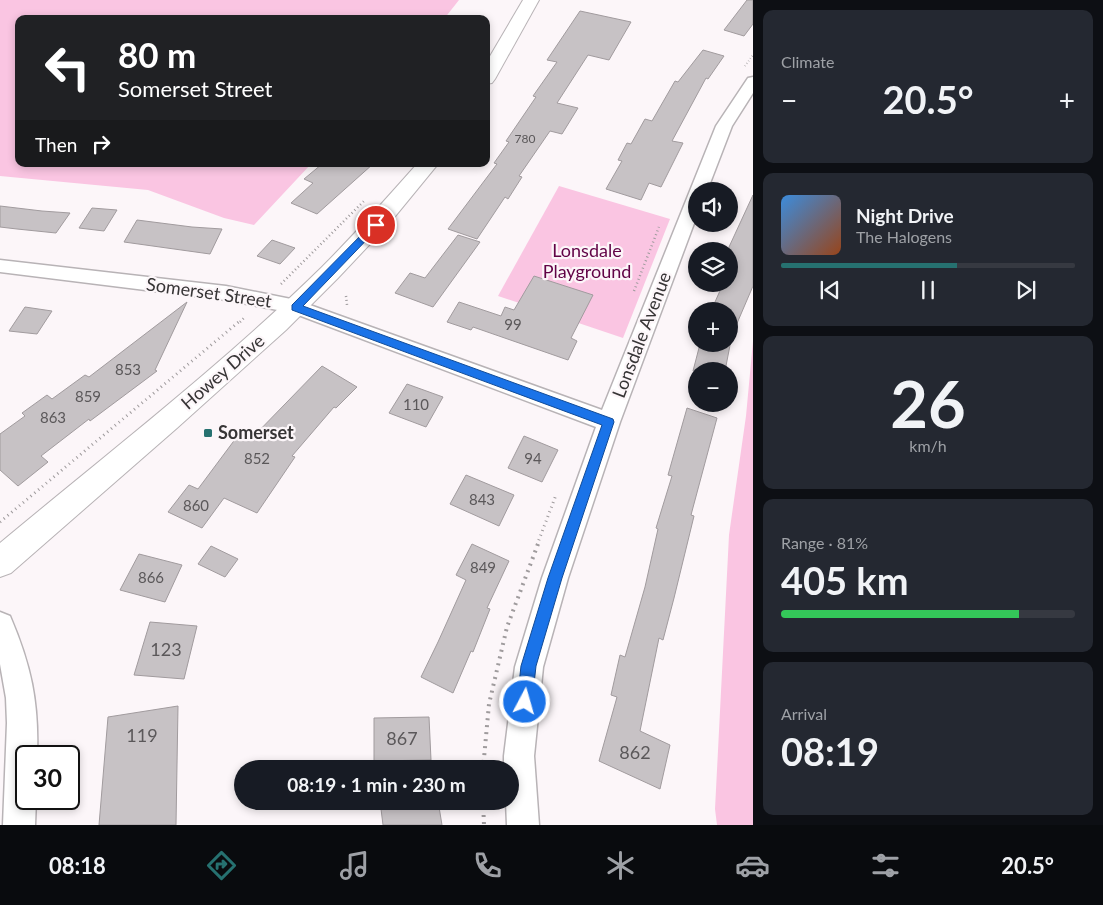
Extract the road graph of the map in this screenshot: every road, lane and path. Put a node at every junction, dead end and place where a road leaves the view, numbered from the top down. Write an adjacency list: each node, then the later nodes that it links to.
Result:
1 (531, 0): 2 (main road)
2 (490, 72)
3 (753, 82): 5 (street)
4 (425, 167): 10 (main road, Howey Drive)
5 (702, 182)
6 (368, 197): 9 (path)
7 (688, 216): 11 (street, Lonsdale Avenue)
8 (0, 266): 9 (street, Somerset Street)
9 (264, 300): 10 (street, Somerset Street); 12 (path)
10 (296, 307): 11 (street, Somerset Street); 13 (main road, Howey Drive)
11 (609, 422): 18 (street, Lonsdale Avenue)
12 (0, 522)
13 (0, 563)
14 (0, 625): 16 (street)
15 (483, 810): 17 (path)
16 (18, 825)
17 (484, 825)
18 (523, 825)

